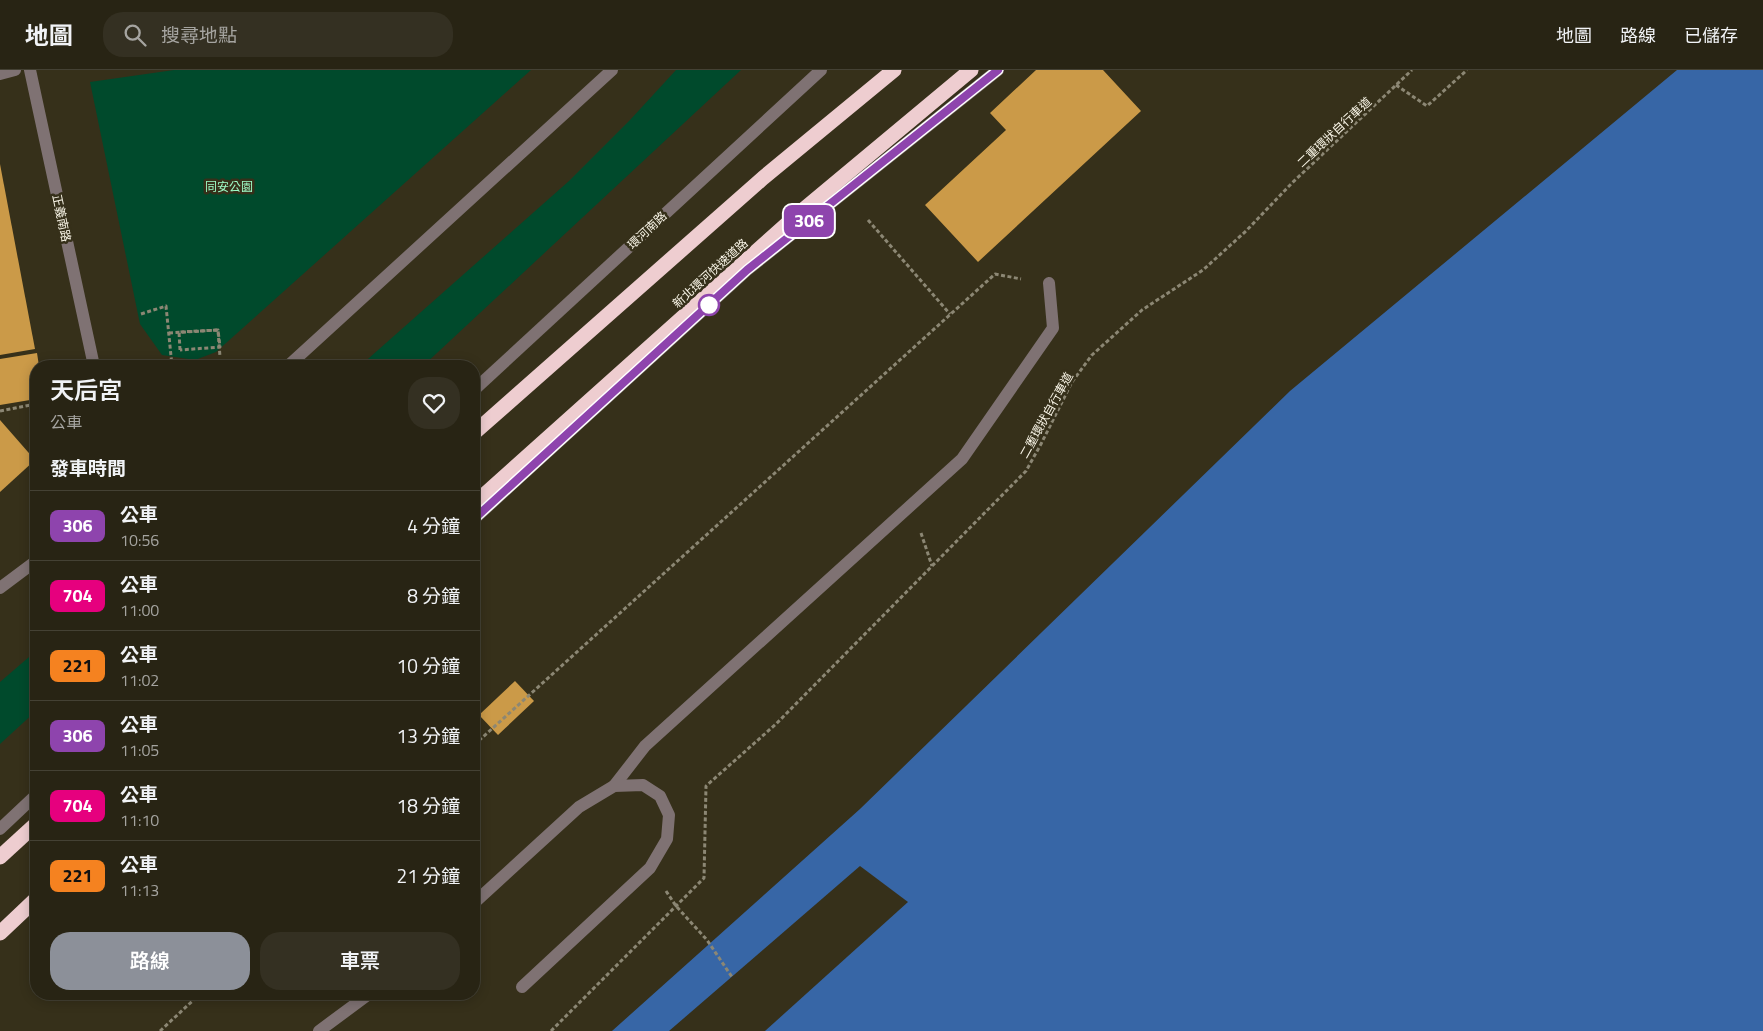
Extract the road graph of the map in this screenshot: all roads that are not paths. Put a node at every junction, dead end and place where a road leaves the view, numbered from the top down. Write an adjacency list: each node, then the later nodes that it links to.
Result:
1 (15, 70): 8 (street)
2 (30, 70): 10 (street, 正義南路)
3 (612, 70): 11 (street)
4 (821, 70): 12 (street, 環河南路)
5 (894, 70): 13 (highway)
6 (971, 70): 14 (highway, 新北環河快速道路)
7 (998, 70): 15 (street)
8 (0, 74)
9 (1049, 283): 18 (street)
10 (93, 360)
11 (295, 360)
12 (480, 384)
13 (480, 428)
14 (480, 499)
15 (480, 514)
16 (30, 566): 17 (street)
17 (0, 588)
18 (614, 786): 23 (street); 28 (street)
19 (30, 801): 20 (street)
20 (0, 829)
21 (30, 830): 22 (highway)
22 (0, 857)
23 (480, 898)
24 (30, 906): 26 (highway)
25 (30, 911): 27 (street)
26 (0, 933)
27 (0, 938)
28 (522, 987)
29 (361, 1000): 30 (street)
30 (319, 1031)

